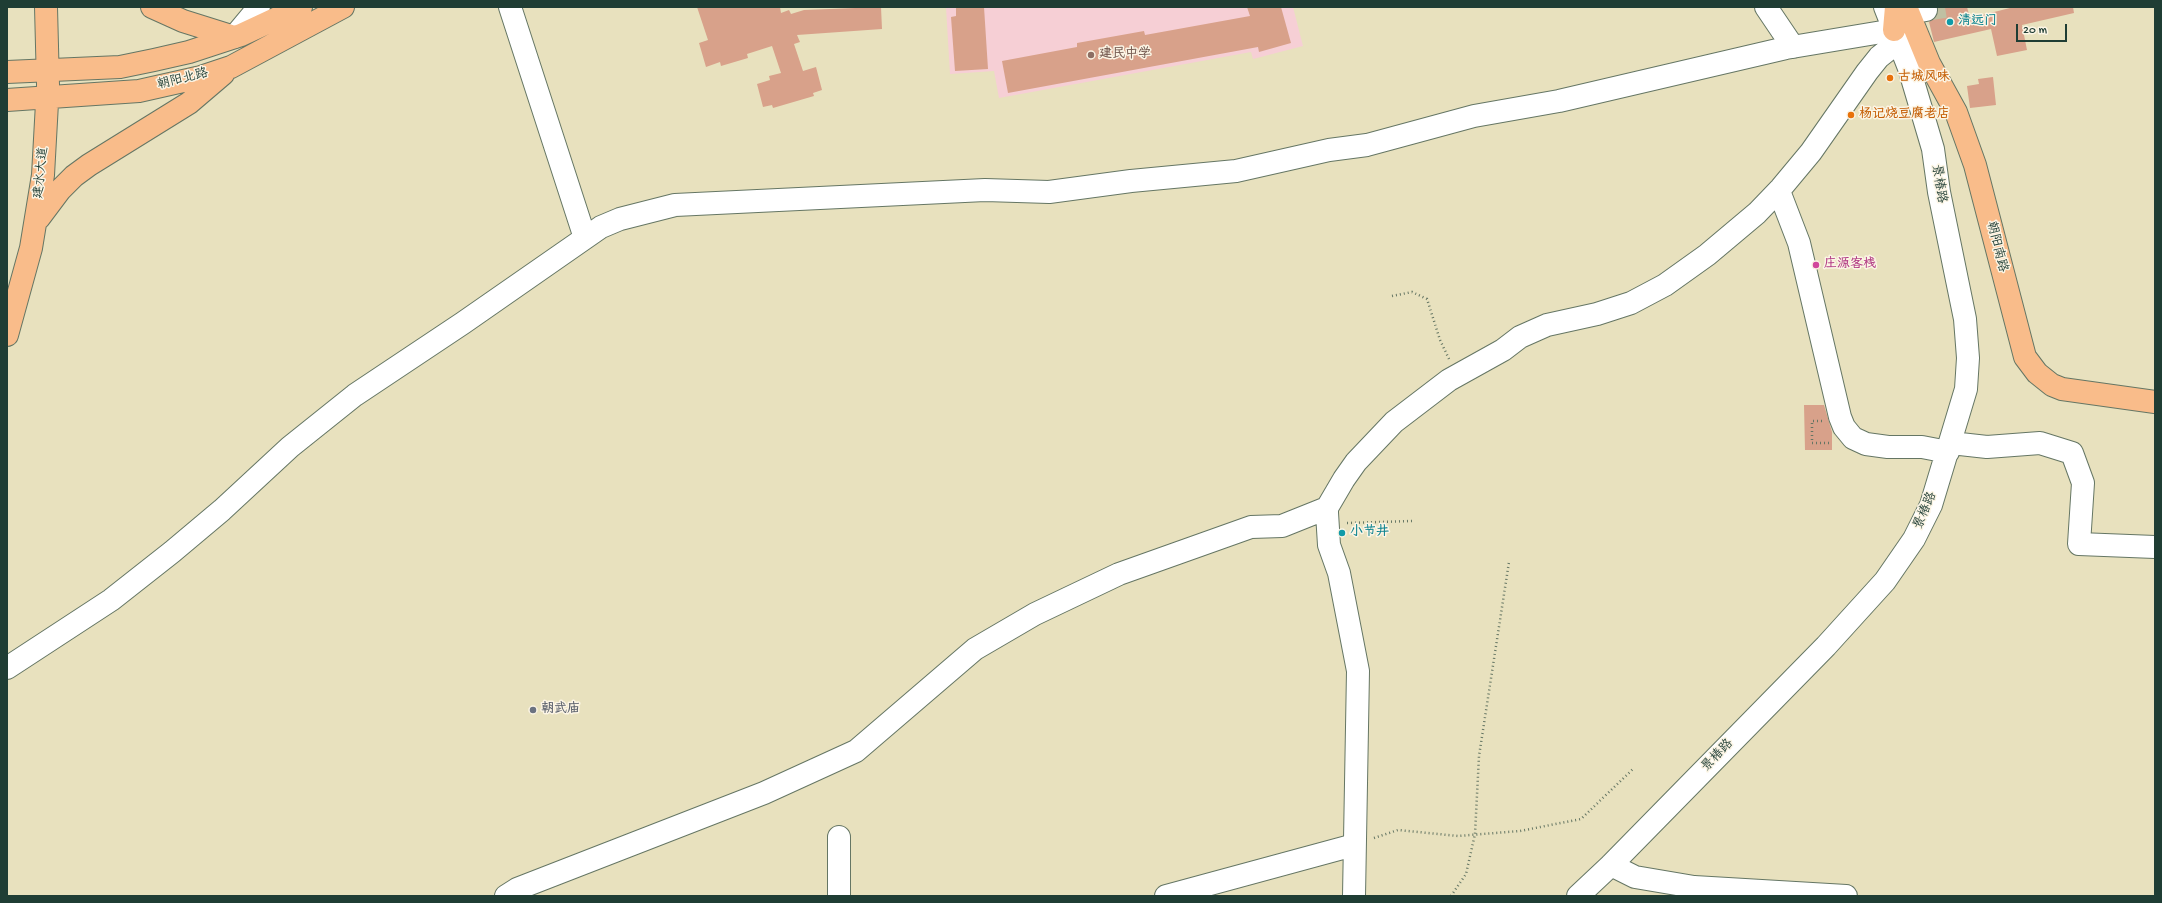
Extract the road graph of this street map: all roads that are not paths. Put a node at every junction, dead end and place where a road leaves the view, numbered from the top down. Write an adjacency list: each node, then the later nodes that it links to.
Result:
1 (46, 7): 14 (main road, 建水大道)
2 (152, 7): 11 (main road)
3 (259, 7): 11 (street)
4 (301, 7): 11 (main road, 朝阳北路)
5 (343, 7): 13 (main road, 朝阳北路)
6 (510, 7): 20 (street)
7 (1766, 7): 12 (street)
8 (1885, 7): 10 (street, 景椿路)
9 (1909, 9): 10 (main road); 22 (main road, 朝阳南路)
10 (1896, 36): 12 (street); 18 (street); 23 (street, 景椿路)
11 (234, 37): 14 (main road, 朝阳北路)
12 (1793, 47): 20 (street)
13 (231, 67): 16 (main road, 朝阳北路); 19 (main road)
14 (47, 70): 15 (main road, 朝阳北路); 16 (main road, 建水大道)
15 (7, 72)
16 (48, 98): 17 (main road, 朝阳北路); 19 (main road, 建水大道)
17 (7, 100)
18 (1779, 191): 23 (street); 24 (street)
19 (36, 222): 21 (main road, 建水大道)
20 (585, 238): 26 (street)
21 (7, 335)
22 (2155, 402)
23 (1949, 447): 25 (street); 29 (street, 景椿路)
24 (1334, 516): 28 (street); 30 (street)
25 (2155, 547)
26 (7, 668)
27 (839, 837): 31 (street)
28 (1354, 845): 32 (street); 33 (street)
29 (1611, 865): 34 (street, 景椿路); 35 (street)
30 (506, 896)
31 (839, 896)
32 (1166, 896)
33 (1354, 896)
34 (1578, 896)
35 (1846, 896)

